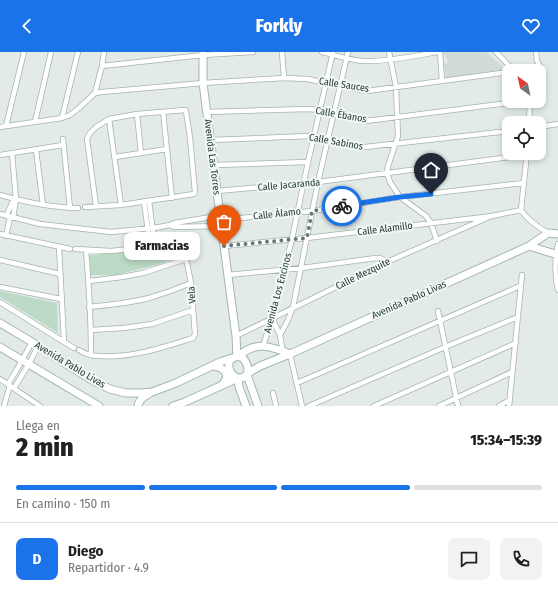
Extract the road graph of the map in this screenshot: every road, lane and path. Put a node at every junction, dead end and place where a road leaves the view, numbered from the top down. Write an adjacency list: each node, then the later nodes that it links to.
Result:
1 (24, 52): 40 (street)
2 (51, 52): 38 (street)
3 (78, 52): 36 (street)
4 (104, 52): 20 (street)
5 (253, 52): 13 (street)
6 (282, 52): 22 (street)
7 (322, 52): 14 (street)
8 (348, 52): 16 (street, Avenida Los Encinos)
9 (390, 52): 17 (street)
10 (437, 52): 17 (street)
11 (440, 52): 23 (street)
12 (496, 52): 18 (street)
13 (203, 53): 20 (street); 24 (street, Avenida Las Torres)
14 (332, 53): 16 (street); 25 (street, Avenida Los Encinos)
15 (535, 53): 19 (street)
16 (347, 58): 17 (street); 26 (street, Avenida Los Encinos)
17 (391, 59): 27 (street)
18 (507, 64)
19 (539, 64)
20 (102, 66): 28 (street)
21 (502, 73): 23 (street, Calle Sauces)
22 (284, 78): 24 (street, Calle Sauces); 25 (street, Calle Sauces)
23 (442, 81): 27 (street, Calle Sauces)
24 (203, 83): 28 (street, Calle Sauces); 32 (street, Avenida Las Torres)
25 (326, 83): 26 (street, Calle Sauces); 30 (street, Avenida Los Encinos)
26 (340, 86): 27 (street, Calle Sauces); 34 (street, Avenida Los Encinos)
27 (396, 87): 35 (street)
28 (94, 93): 36 (street)
29 (502, 104): 35 (street, Calle Ébanos)
30 (319, 110): 32 (street, Calle Ébanos); 34 (street, Calle Ébanos); 44 (street, Avenida Los Encinos)
31 (163, 112): 33 (street); 50 (street); 68 (street)
32 (207, 112): 46 (street, Avenida Las Torres)
33 (137, 114): 37 (street); 53 (street)
34 (334, 114): 35 (street, Calle Ébanos); 47 (street, Avenida Los Encinos)
35 (397, 116): 48 (street)
36 (62, 118): 38 (street)
37 (109, 119): 55 (street); 72 (street)
38 (35, 122): 40 (street)
39 (558, 124): 41 (street)
40 (6, 126): 42 (street)
41 (546, 126)
42 (0, 127)
43 (502, 132): 48 (street, Calle Sabinos)
44 (314, 137): 46 (street, Calle Sabinos); 47 (street, Calle Sabinos); 58 (street, Avenida Los Encinos)
45 (63, 139): 49 (street)
46 (210, 140): 59 (street, Avenida Las Torres)
47 (328, 141): 48 (street, Calle Sabinos); 61 (street, Avenida Los Encinos)
48 (395, 144): 60 (street)
49 (64, 145): 51 (street); 74 (street)
50 (167, 149): 53 (street); 68 (street)
51 (36, 150): 52 (street); 70 (street)
52 (12, 153): 54 (street); 67 (street)
53 (141, 153): 55 (street)
54 (0, 155)
55 (115, 157): 71 (street)
56 (502, 157): 60 (street, Calle Jacaranda)
57 (526, 160): 62 (street)
58 (308, 162): 59 (street); 63 (street, Avenida Los Encinos)
59 (214, 165): 64 (street, Avenida Las Torres)
60 (387, 173): 61 (street, Calle Jacaranda); 66 (street)
61 (318, 182): 63 (street, Calle Jacaranda); 78 (street, Avenida Los Encinos)
62 (524, 183): 66 (street, Calle Álamo); 76 (street)
63 (304, 184): 64 (street, Calle Jacaranda); 79 (street, Avenida Los Encinos)
64 (217, 191): 77 (street, Avenida Las Torres)
65 (0, 195): 67 (street)
66 (400, 197): 78 (street, Calle Álamo); 87 (street)
67 (15, 198): 70 (street); 83 (street)
68 (172, 198): 69 (street)
69 (147, 201): 71 (street); 81 (street)
70 (43, 205): 74 (street)
71 (121, 205): 72 (street)
72 (96, 206): 73 (street)
73 (85, 207)
74 (70, 208): 75 (street)
75 (78, 208)
76 (521, 210): 82 (street, Calle Alamillo); 93 (street)
77 (219, 211): 84 (street); 86 (street, Avenida Las Torres)
78 (312, 211): 79 (street, Calle Álamo); 97 (street, Avenida Los Encinos)
79 (298, 212): 86 (street, Calle Álamo); 98 (street, Avenida Los Encinos)
80 (0, 214): 83 (street)
81 (149, 214): 91 (street); 92 (street)
82 (492, 216): 87 (street, Calle Alamillo); 99 (street, Calle Mezquite)
83 (10, 217): 91 (street); 96 (street)
84 (211, 217): 85 (street); 90 (street)
85 (194, 220): 88 (street); 89 (street)
86 (221, 223): 90 (street, Calle Álamo); 102 (street, Avenida Las Torres)
87 (431, 223): 97 (street, Calle Alamillo); 99 (street)
88 (170, 225): 89 (street, Calle Álamo); 92 (street)
89 (195, 226): 90 (street, Calle Álamo)
90 (212, 226)
91 (148, 228): 92 (street); 105 (street)
92 (154, 228): 101 (street)
93 (548, 233): 95 (street); 103 (street, Avenida Pablo Livas)
94 (0, 234): 96 (street, Vela)
95 (558, 234)
96 (6, 236): 104 (street, Vela)
97 (307, 238): 98 (street, Calle Alamillo); 111 (street, Avenida Los Encinos)
98 (292, 239): 102 (street, Calle Alamillo); 112 (street, Avenida Los Encinos)
99 (436, 241): 110 (street, Calle Mezquite)
100 (558, 244): 107 (street)
101 (155, 246): 105 (street, Vela); 108 (street, Vela)
102 (224, 246): 114 (street, Avenida Las Torres)
103 (529, 246): 107 (street); 142 (street, Avenida Pablo Livas)
104 (59, 247): 106 (street, Vela); 113 (street)
105 (150, 247): 106 (street, Vela)
106 (86, 250): 116 (street)
107 (557, 255): 117 (street)
108 (186, 259): 116 (street); 118 (street, Vela)
109 (0, 260): 113 (street)
110 (387, 262): 111 (street); 125 (street, Calle Mezquite)
111 (302, 268): 112 (street); 125 (street, Avenida Los Encinos)
112 (285, 269): 114 (street); 129 (street, Avenida Los Encinos)
113 (60, 274): 122 (street)
114 (228, 275): 133 (street, Avenida Las Torres)
115 (522, 275): 119 (street)
116 (89, 281): 124 (street)
117 (557, 282): 121 (street)
118 (191, 283): 124 (street); 126 (street, Vela)
119 (520, 286): 128 (street); 130 (street)
120 (0, 287): 122 (street)
121 (558, 290)
122 (61, 299): 135 (street)
123 (0, 302): 135 (street)
124 (90, 307): 132 (street)
125 (293, 307): 129 (street, Calle Mezquite); 134 (street, Avenida Los Encinos)
126 (193, 310): 132 (street); 143 (street, Vela)
127 (438, 311): 130 (street)
128 (518, 317): 136 (street); 140 (street)
129 (272, 318): 133 (street, Calle Mezquite); 134 (street); 138 (street, Avenida Los Encinos)
130 (440, 321): 140 (street); 156 (street)
131 (0, 323): 137 (street, Avenida Pablo Livas)
132 (91, 330): 143 (street)
133 (236, 336): 144 (street, Avenida Las Torres)
134 (280, 336): 142 (street)
135 (64, 342): 143 (street)
136 (516, 343): 149 (street); 150 (street)
137 (35, 344): 145 (street); 145 (street); 160 (street, Avenida Pablo Livas)
138 (263, 346): 141 (street, Avenida Pablo Livas); 142 (street, Avenida Pablo Livas)
139 (0, 347): 145 (street, Avenida Pablo Livas)
140 (445, 347): 149 (street); 173 (street)
141 (250, 348): 144 (street, Avenida Pablo Livas); 147 (street)
142 (287, 353): 147 (street, Avenida Pablo Livas); 156 (street)
143 (91, 355)
144 (236, 357): 146 (street, Avenida Pablo Livas); 151 (street); 153 (street)
145 (25, 362): 148 (street); 152 (street); 166 (street, Avenida Pablo Livas)
146 (213, 366): 158 (street); 160 (street, Avenida Pablo Livas)
147 (260, 366): 151 (street, Avenida Pablo Livas)
148 (16, 371): 152 (street); 157 (street)
149 (450, 372): 162 (street); 174 (street)
150 (512, 372): 162 (street); 163 (street)
151 (247, 374): 153 (street); 155 (street)
152 (22, 375): 157 (street)
153 (238, 378): 158 (street); 159 (street)
154 (0, 379): 157 (street)
155 (250, 382): 159 (street); 170 (street)
156 (296, 383): 172 (street)
157 (11, 386): 164 (street); 165 (street)
158 (222, 386): 168 (street)
159 (239, 387): 169 (street)
160 (152, 392): 167 (street)
161 (272, 393): 171 (street)
162 (456, 398): 175 (street); 176 (street)
163 (510, 400): 177 (street); 178 (street)
164 (4, 406)
165 (40, 406)
166 (99, 406)
167 (138, 406)
168 (173, 406)
169 (246, 406)
170 (258, 406)
171 (276, 406)
172 (302, 406)
173 (310, 406)
174 (374, 406)
175 (439, 406)
176 (458, 406)
177 (499, 406)
178 (510, 406)

